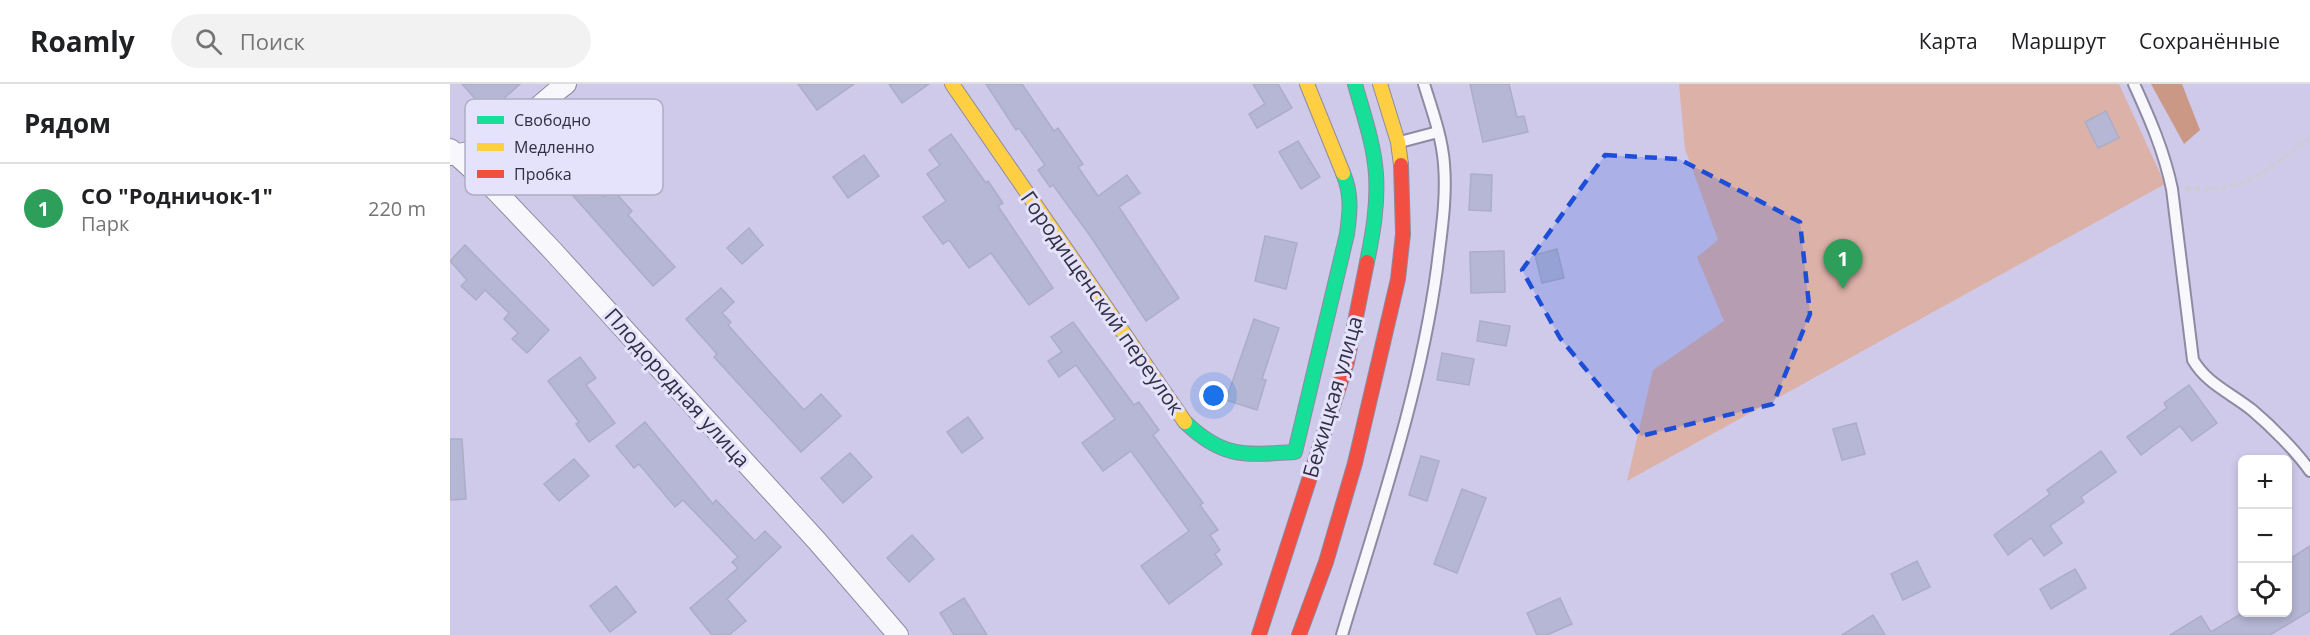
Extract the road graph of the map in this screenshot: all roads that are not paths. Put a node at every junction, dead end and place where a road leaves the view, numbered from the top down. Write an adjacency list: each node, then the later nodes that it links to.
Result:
1 (566, 84): 8 (street)
2 (952, 84): 3 (main road, Городищенский переулок)
3 (1307, 84)
4 (1355, 84): 16 (main road, Бежицкая улица)
5 (1380, 84): 10 (main road, Бежицкая улица)
6 (1424, 84): 9 (lane)
7 (2134, 84): 14 (lane)
8 (549, 99)
9 (1438, 132): 10 (lane); 18 (lane)
10 (1398, 142): 17 (main road, Бежицкая улица)
11 (452, 153): 12 (street, Плодородная улица)
12 (465, 164)
13 (500, 195): 15 (street, Плодородная улица)
14 (2310, 471)
15 (898, 635)
16 (1259, 635)
17 (1299, 635)
18 (1342, 635)

